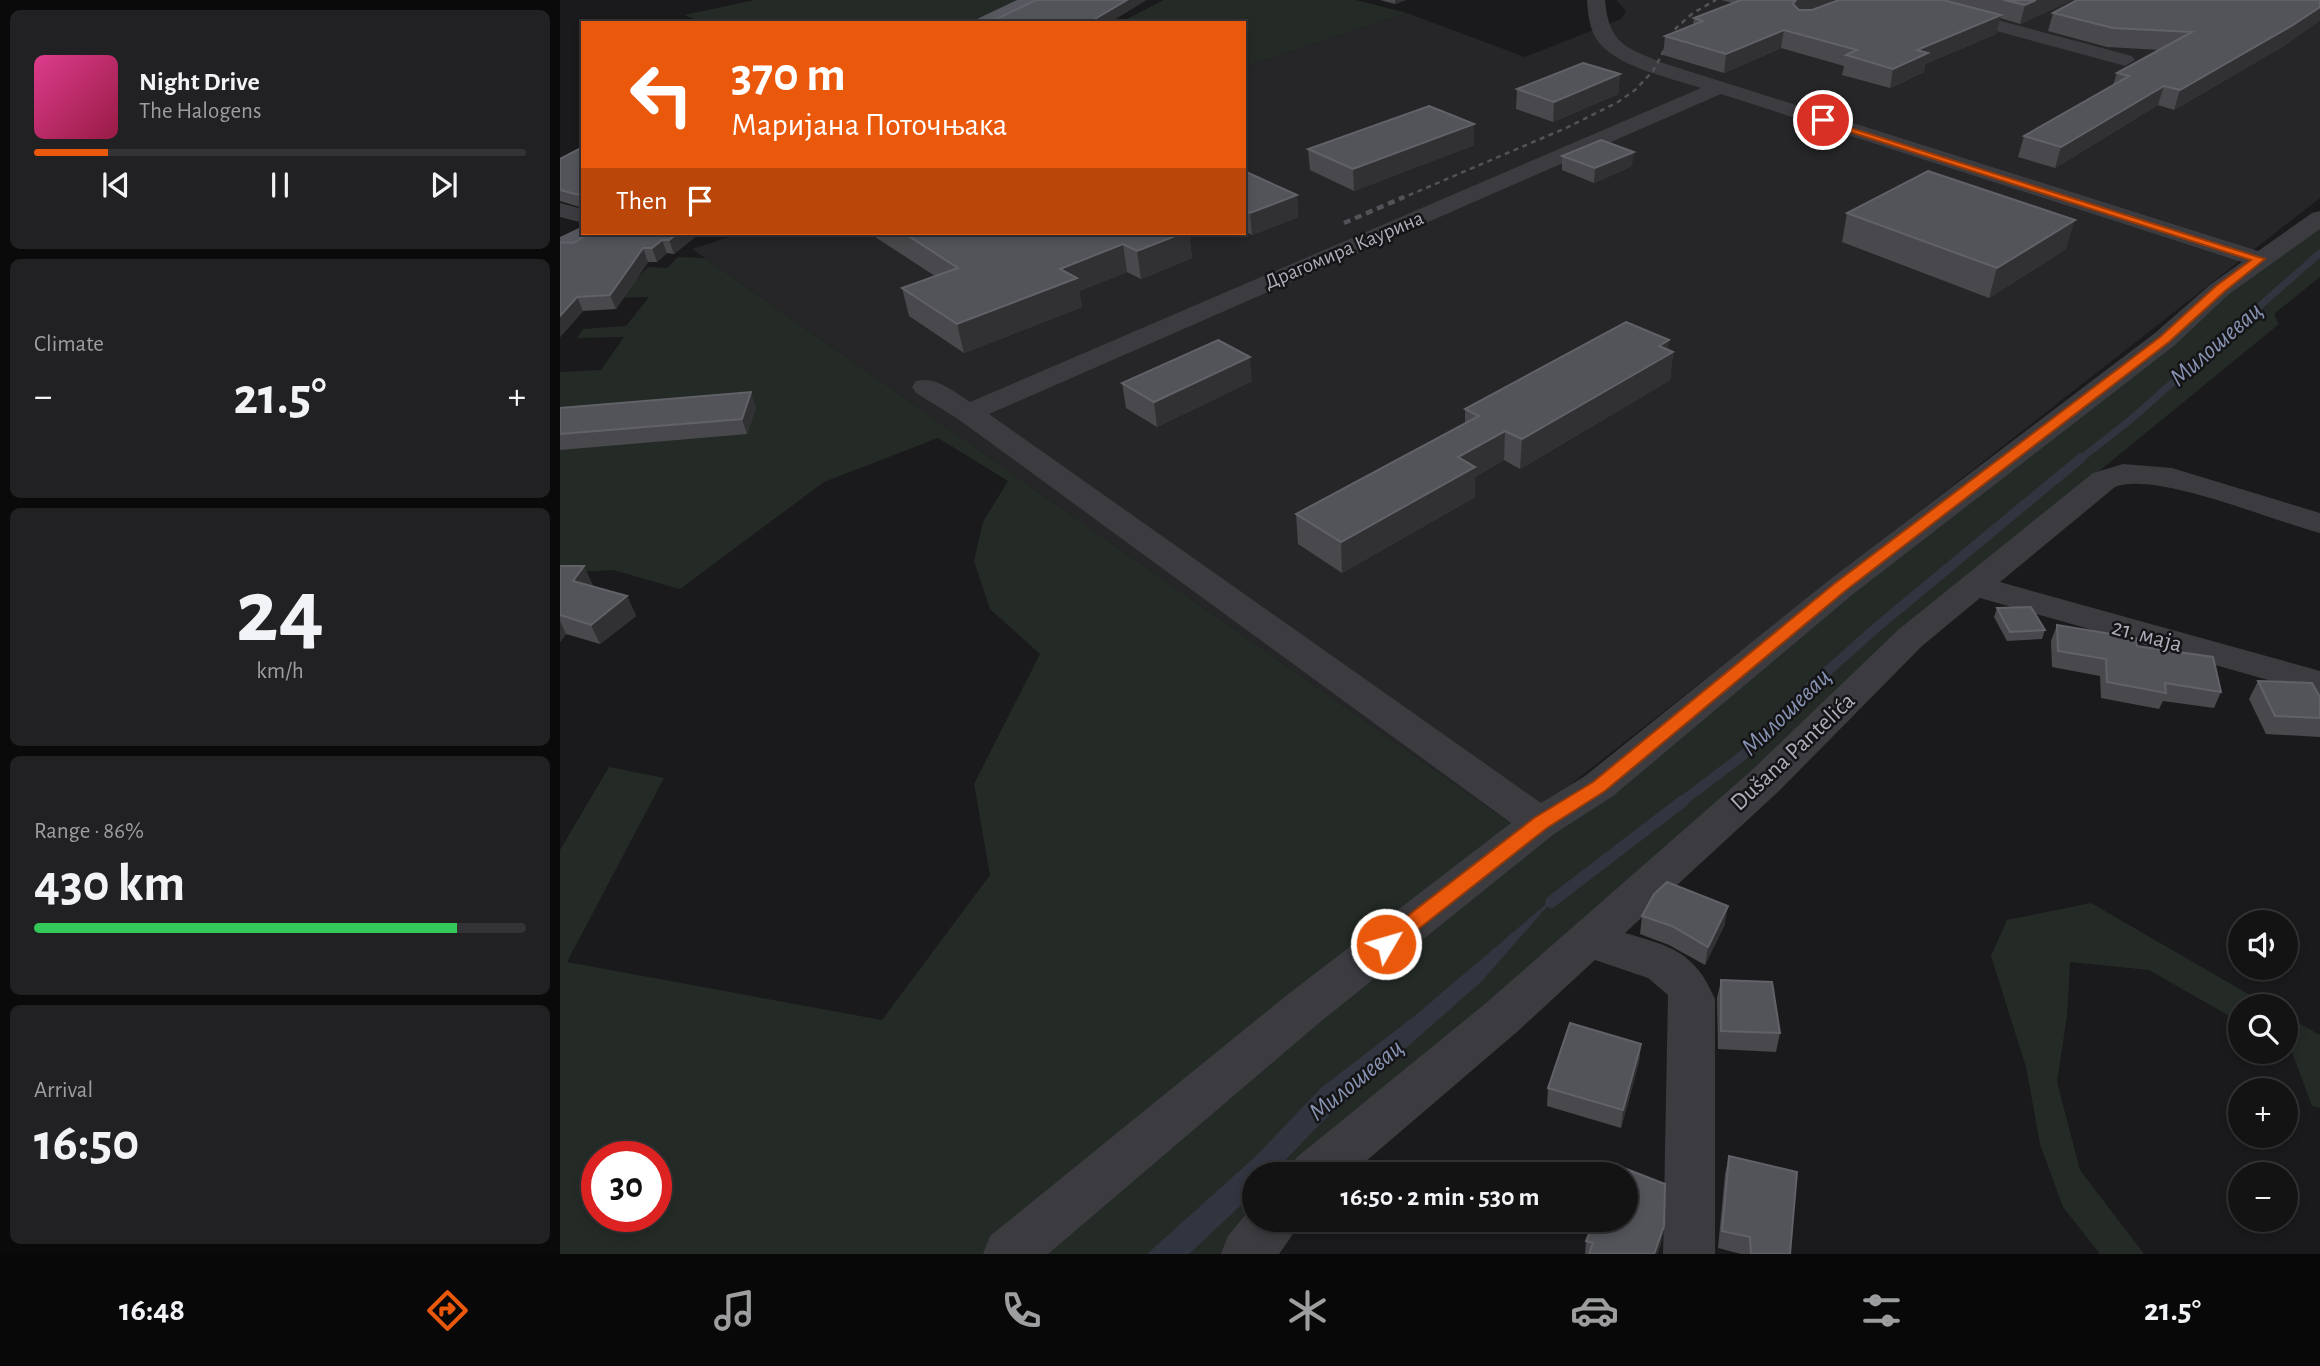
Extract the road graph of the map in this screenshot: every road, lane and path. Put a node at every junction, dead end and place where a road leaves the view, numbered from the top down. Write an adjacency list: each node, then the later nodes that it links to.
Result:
1 (1033, 0): 4 (main road)
2 (1595, 0): 8 (street)
3 (1903, 0): 6 (street)
4 (988, 21)
5 (2046, 22): 6 (street)
6 (2024, 33): 7 (street)
7 (2124, 60)
8 (1720, 87): 14 (street); 16 (street, Драгомира Каурина)
9 (560, 210): 10 (street)
10 (581, 215)
11 (2320, 218): 14 (street)
12 (583, 235): 13 (main road)
13 (560, 248)
14 (2259, 259): 20 (street)
15 (926, 387): 16 (street)
16 (968, 413): 20 (street)
17 (2320, 523): 18 (street, Dušana Pantelića)
18 (1975, 586): 19 (street, 21. маја); 21 (street, Dušana Pantelića)
19 (2320, 683)
20 (1540, 823): 24 (street)
21 (1587, 940): 22 (street, Dušana Pantelića); 26 (street)
22 (1328, 1162)
23 (1264, 1232): 25 (street)
24 (1009, 1254)
25 (1247, 1254)
26 (1689, 1254)

